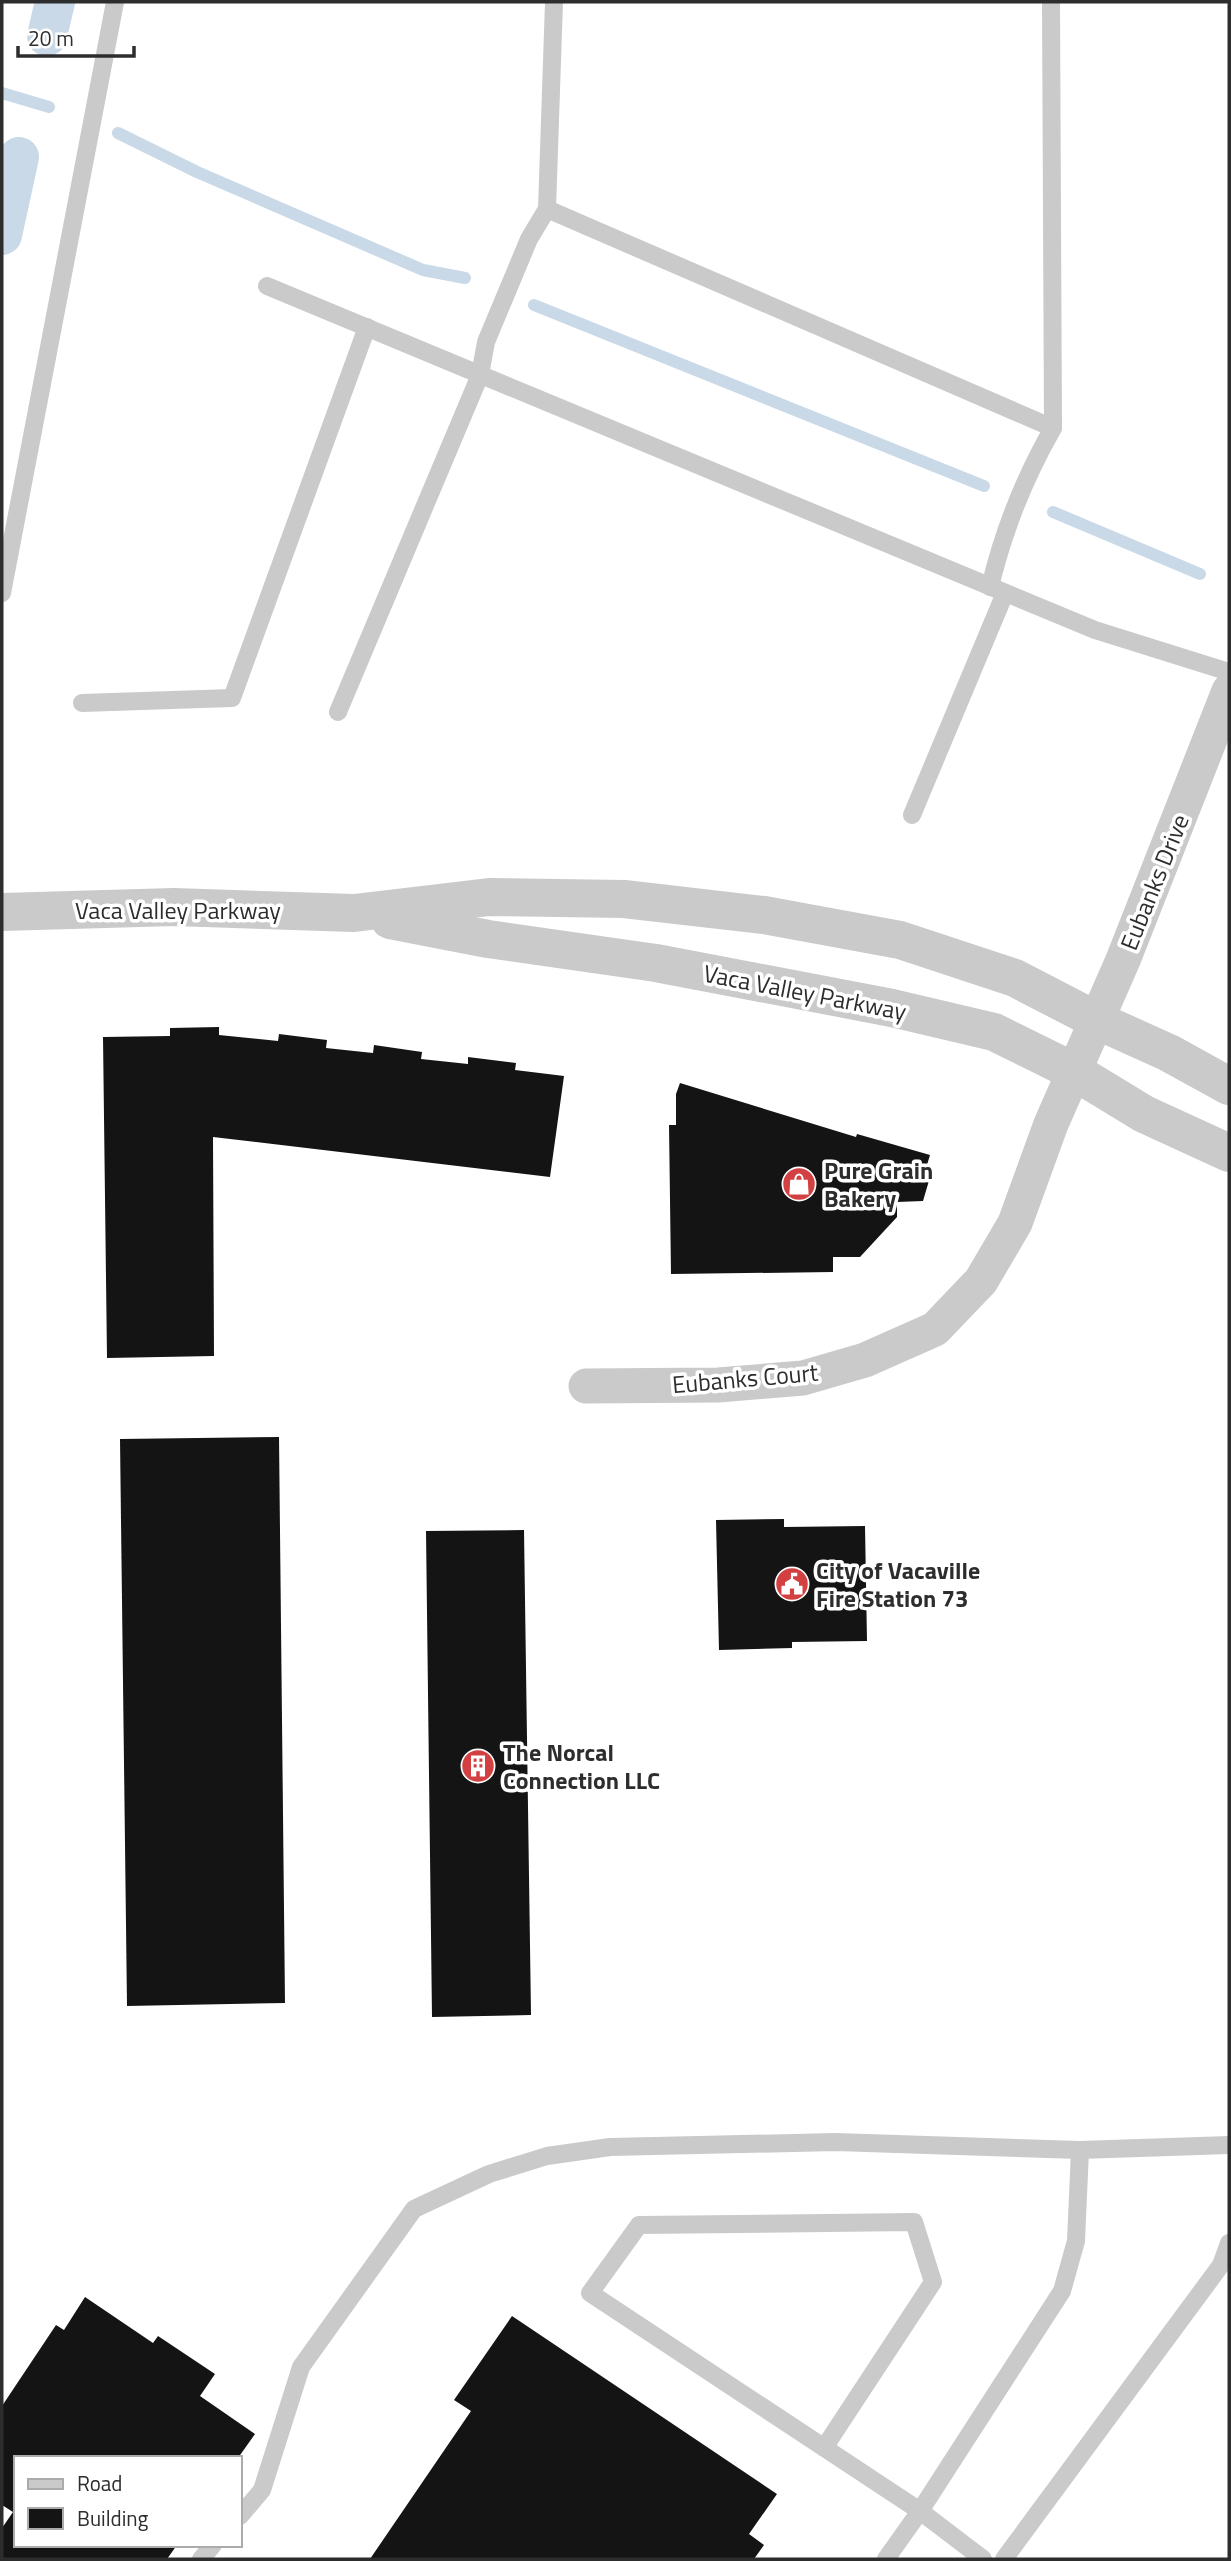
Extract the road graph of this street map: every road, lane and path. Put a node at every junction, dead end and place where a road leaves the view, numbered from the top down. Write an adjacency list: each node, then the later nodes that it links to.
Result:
1 (115, 2): 10 (lane)
2 (554, 2): 4 (lane)
3 (1051, 2): 8 (lane)
4 (547, 209): 7 (lane); 8 (lane)
5 (267, 286): 6 (lane)
6 (367, 327): 7 (lane); 12 (lane)
7 (480, 375): 9 (lane); 13 (lane)
8 (1053, 428): 9 (lane)
9 (997, 590): 11 (lane); 14 (lane)
10 (2, 593)
11 (1228, 693): 17 (street, Eubanks Drive)
12 (82, 703)
13 (338, 712)
14 (912, 815)
15 (2, 912): 16 (street, Vaca Valley Parkway)
16 (354, 913): 17 (street, Vaca Valley Parkway); 18 (street, Vaca Valley Parkway)
17 (1098, 1021): 18 (street, Eubanks Drive); 19 (street, Vaca Valley Parkway)
18 (1075, 1072): 20 (street, Vaca Valley Parkway); 21 (street, Eubanks Court)
19 (1229, 1086)
20 (1229, 1153)
21 (586, 1386)
22 (1229, 2146): 23 (lane)
23 (1080, 2150): 26 (lane); 27 (lane)
24 (1229, 2243): 30 (lane)
25 (824, 2448): 25 (lane); 26 (lane)
26 (920, 2511): 28 (lane); 29 (lane)
27 (242, 2514)
28 (886, 2559)
29 (983, 2559)
30 (1004, 2559)

